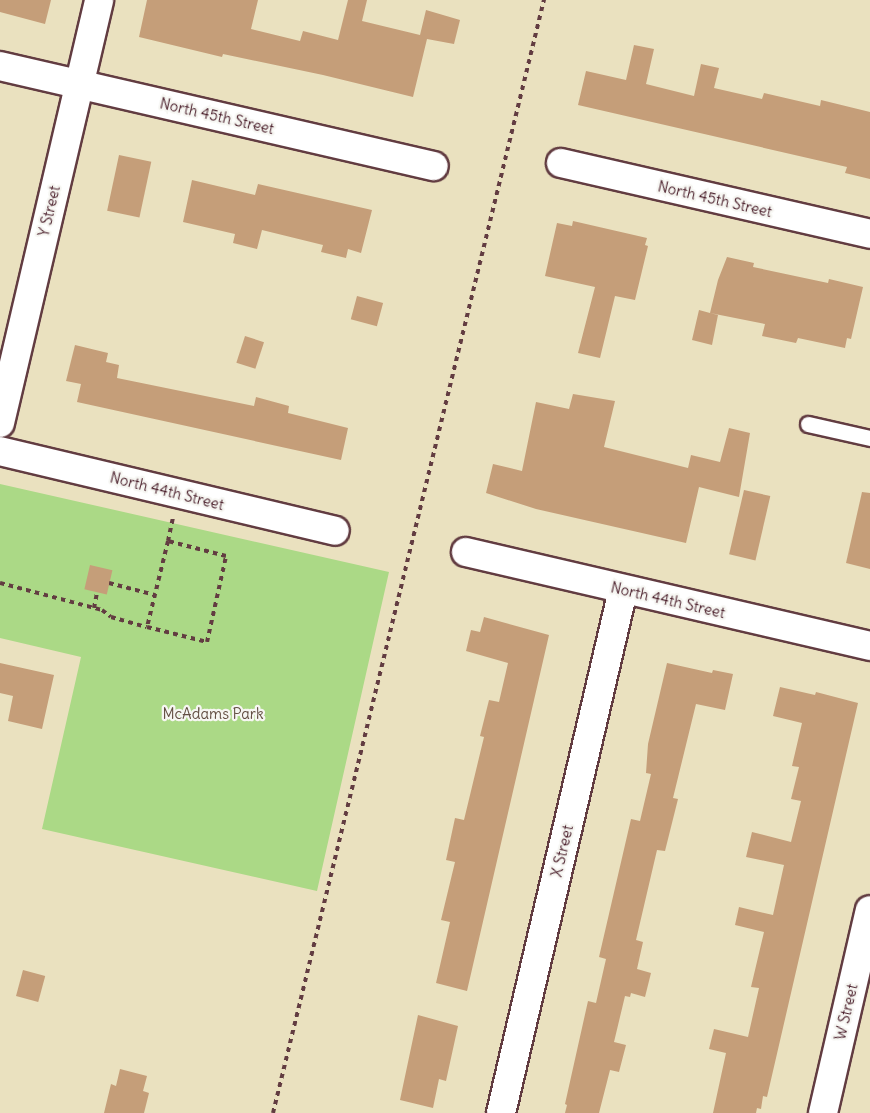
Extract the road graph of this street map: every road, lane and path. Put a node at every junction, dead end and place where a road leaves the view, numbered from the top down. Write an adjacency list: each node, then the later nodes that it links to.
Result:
1 (99, 0): 4 (street, Y Street)
2 (544, 0): 25 (path)
3 (0, 66): 4 (street, North 45th Street)
4 (79, 84): 6 (street, North 45th Street); 8 (street, Y Street)
5 (561, 163): 7 (street, North 45th Street)
6 (434, 166)
7 (870, 234)
8 (0, 423)
9 (808, 424): 10 (lane)
10 (870, 438)
11 (0, 451): 13 (street, North 44th Street)
12 (175, 509): 14 (path)
13 (335, 531)
14 (168, 542): 20 (path); 22 (path)
15 (466, 552): 18 (street, North 44th Street)
16 (0, 583): 21 (path)
17 (109, 583): 20 (path)
18 (623, 590): 23 (street, North 44th Street); 26 (street, X Street)
19 (97, 593): 21 (path)
20 (155, 595): 22 (path)
21 (94, 608): 22 (path)
22 (147, 627)
23 (870, 646)
24 (870, 910): 27 (street, W Street)
25 (273, 1113)
26 (501, 1113)
27 (823, 1113)

